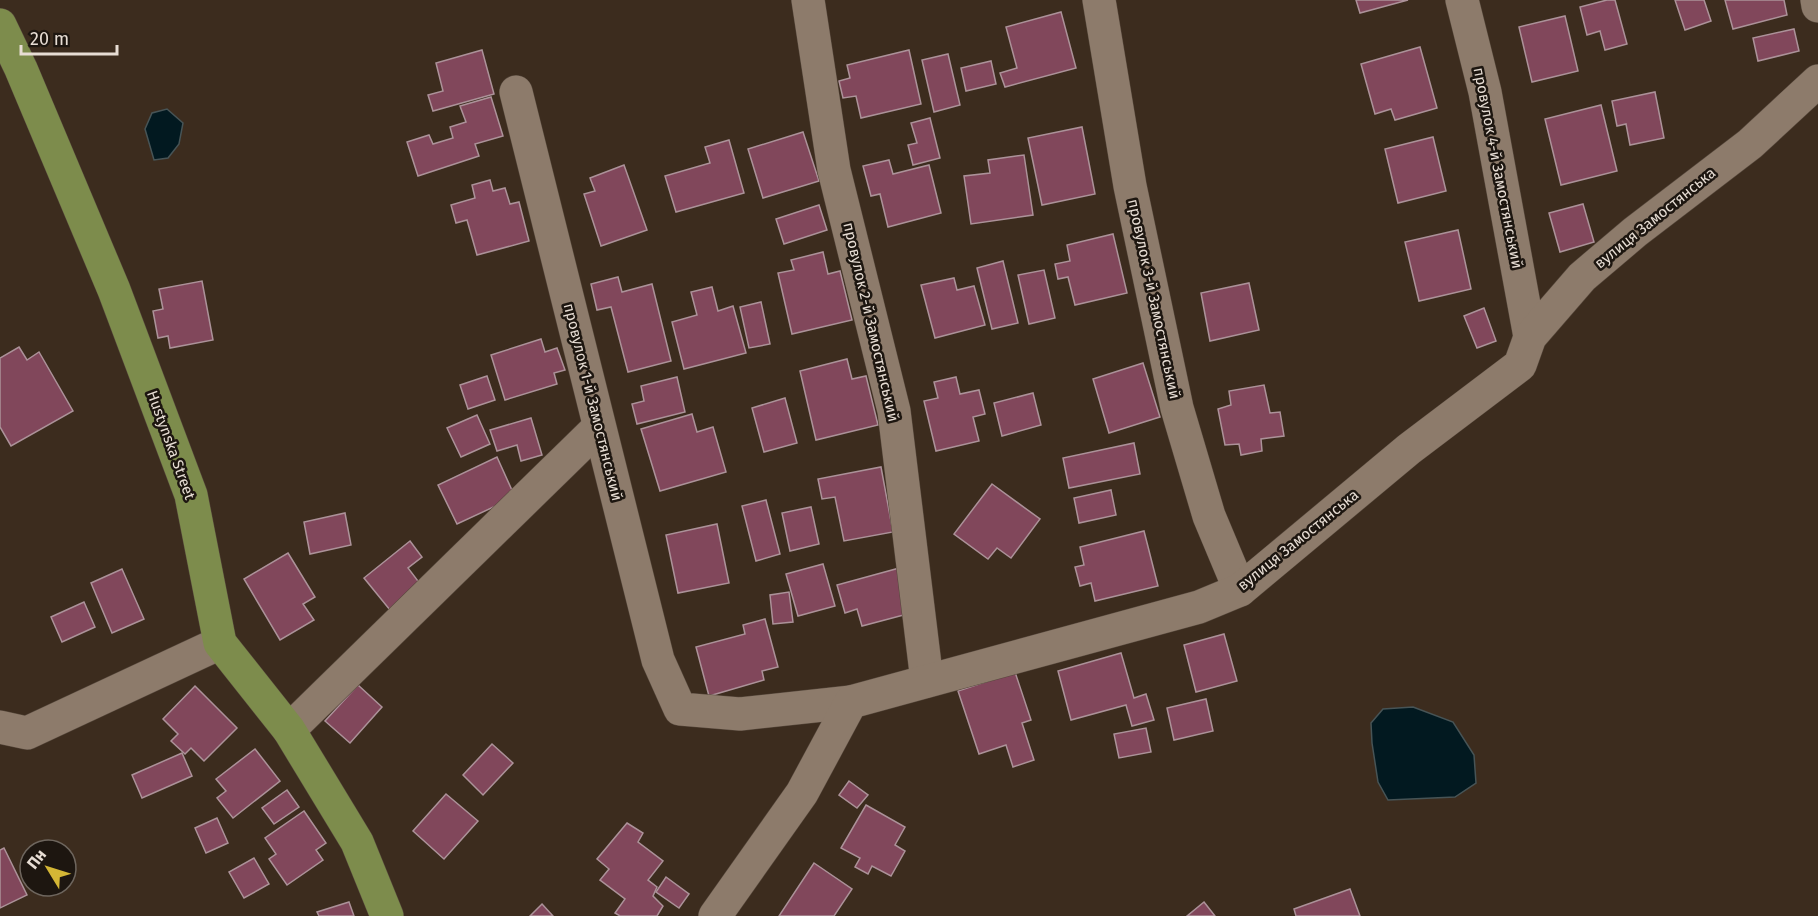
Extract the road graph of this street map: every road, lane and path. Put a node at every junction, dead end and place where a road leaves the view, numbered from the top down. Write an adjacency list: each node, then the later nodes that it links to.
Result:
1 (808, 0): 13 (street, провулок 2-й Замостянський)
2 (1099, 0): 11 (street, провулок 3-й Замостянський)
3 (1462, 0): 9 (street, провулок 4-й Замостянський)
4 (1817, 0): 5 (street)
5 (1818, 6)
6 (0, 25): 12 (main road, Hustynska Street)
7 (1818, 81): 9 (street, вулиця Замостянська)
8 (516, 92): 10 (street, провулок 1-й Замостянський)
9 (1530, 337): 11 (street, вулиця Замостянська)
10 (599, 427): 15 (street, провулок 1-й Замостянський); 17 (street)
11 (1240, 590): 13 (street, вулиця Замостянська)
12 (220, 643): 16 (street); 17 (main road, Hustynska Street)
13 (927, 681): 14 (street, вулиця Замостянська)
14 (850, 702): 15 (street, вулиця Замостянська); 19 (street)
15 (680, 709)
16 (0, 727)
17 (289, 730): 18 (main road, Hustynska Street)
18 (387, 916)
19 (715, 916)

